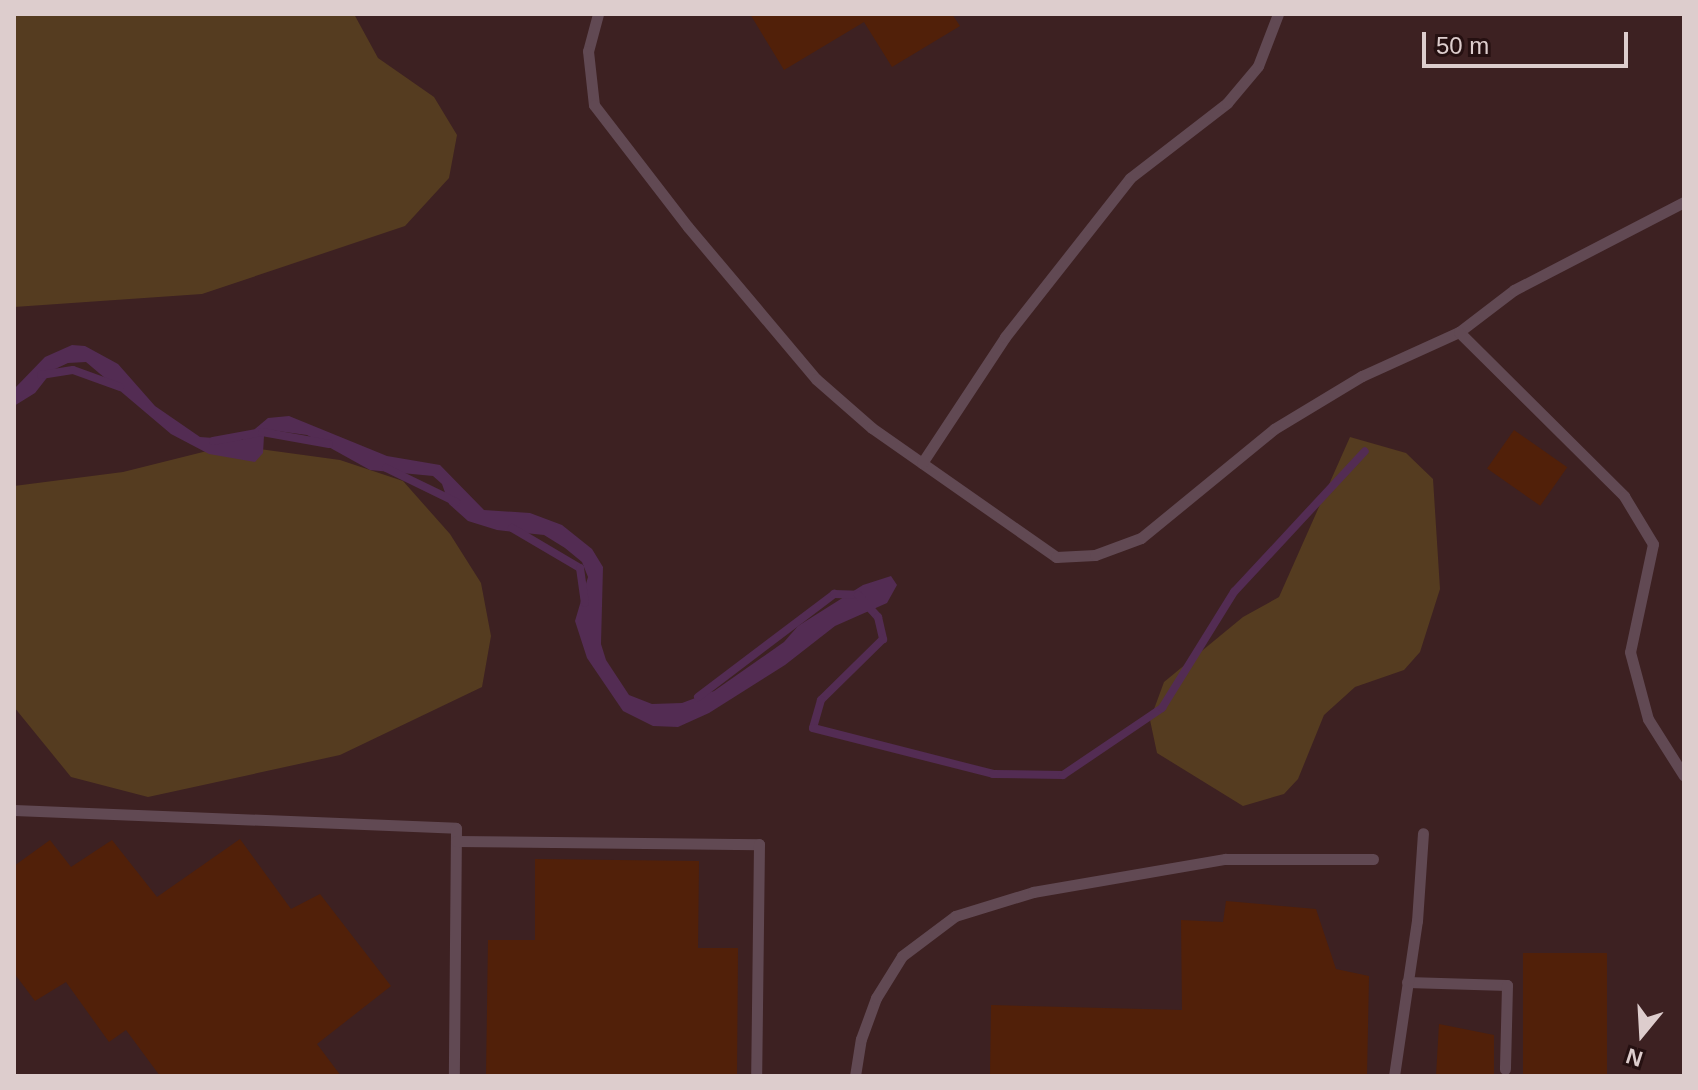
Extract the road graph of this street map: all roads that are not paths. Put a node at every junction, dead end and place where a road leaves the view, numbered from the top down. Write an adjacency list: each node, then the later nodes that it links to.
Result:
1 (598, 14): 5 (lane)
2 (1278, 14): 5 (lane)
3 (1684, 202): 4 (lane)
4 (1459, 332): 5 (lane); 6 (lane)
5 (922, 463)
6 (1684, 776)
7 (14, 810): 9 (lane)
8 (1423, 833): 11 (lane)
9 (456, 841): 13 (lane); 14 (lane)
10 (1373, 859): 15 (lane)
11 (1407, 982): 12 (lane); 16 (lane)
12 (1505, 1069)
13 (454, 1076)
14 (756, 1076)
15 (855, 1076)
16 (1394, 1076)

